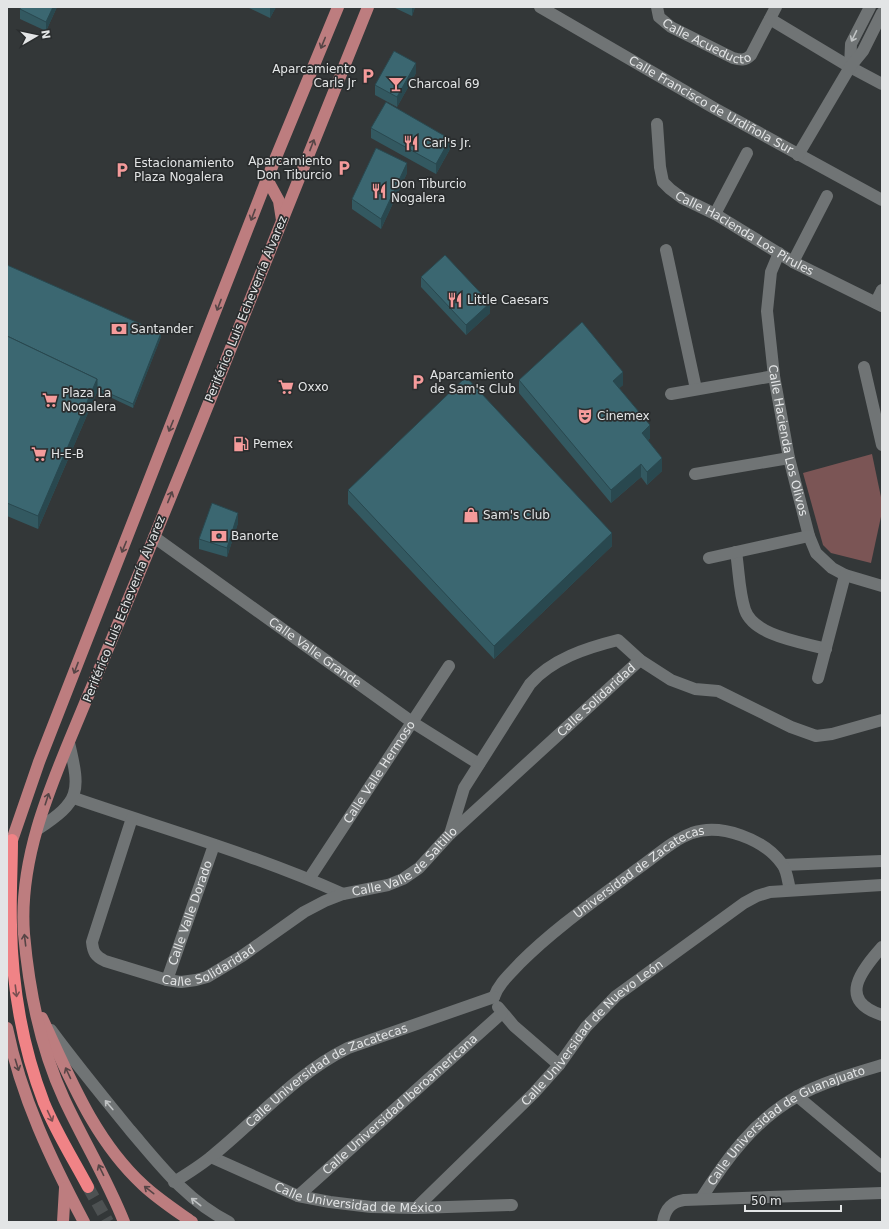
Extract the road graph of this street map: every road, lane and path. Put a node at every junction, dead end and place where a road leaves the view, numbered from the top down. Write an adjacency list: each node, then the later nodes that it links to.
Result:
1 (338, 7): 14 (main road, Periférico Luis Echeverría Álvarez, one-way to 14)
2 (368, 7): 18 (main road, Periférico Luis Echeverría Álvarez, one-way to 2)
3 (540, 7): 13 (street, Calle Francisco de Urdiñola Sur)
4 (657, 7): 8 (street, Calle Acueducto)
5 (776, 7): 8 (street, Calle Acueducto)
6 (870, 7): 9 (street, one-way to 9)
7 (882, 13): 9 (street)
8 (770, 19): 9 (street)
9 (850, 67): 10 (street); 13 (street)
10 (882, 84)
11 (657, 124): 17 (street, Calle Hacienda Los Pirules)
12 (747, 153): 17 (street)
13 (798, 155): 16 (street, Calle Francisco de Urdiñola Sur)
14 (267, 178): 18 (main road); 49 (main road, Periférico Luis Echeverría Álvarez, one-way to 49)
15 (827, 196): 21 (street)
16 (882, 200)
17 (715, 214): 20 (street, Calle Hacienda Los Pirules)
18 (282, 221): 32 (main road, Periférico Luis Echeverría Álvarez, one-way to 18)
19 (666, 250): 26 (street)
20 (779, 253): 21 (street, Calle Hacienda Los Pirules); 25 (street, Calle Hacienda Los Olivos)
21 (793, 262): 23 (street, Calle Hacienda Los Pirules)
22 (882, 290): 23 (street)
23 (879, 304)
24 (864, 367): 28 (street)
25 (774, 376): 26 (street); 29 (street, Calle Hacienda Los Olivos)
26 (696, 389): 27 (street)
27 (671, 394)
28 (882, 445)
29 (789, 458): 30 (street); 31 (street, Calle Hacienda Los Olivos)
30 (695, 474)
31 (809, 536): 33 (street); 35 (street, Calle Hacienda Los Olivos)
32 (154, 537): 42 (street, Calle Valle Grande); 43 (main road, Periférico Luis Echeverría Álvarez)
33 (736, 552): 34 (street); 37 (street)
34 (708, 558)
35 (845, 575): 36 (street, Calle Hacienda Los Olivos); 37 (street)
36 (882, 586)
37 (826, 649): 40 (street)
38 (640, 660): 41 (street, Calle Solidaridad); 44 (street, Calle Valle de Saltillo); 48 (street, Calle Solidaridad)
39 (449, 666): 42 (street, Calle Valle Hermoso)
40 (818, 678)
41 (882, 720)
42 (412, 722): 44 (street, Calle Valle Grande); 54 (street, Calle Valle Hermoso)
43 (69, 743): 45 (street); 47 (main road, Periférico Luis Echeverría Álvarez, one-way to 43)
44 (479, 764): 48 (street, Calle Valle de Saltillo)
45 (74, 798): 46 (street, Calle Valle de Saltillo); 47 (street)
46 (132, 818): 50 (street, Calle Valle de Saltillo); 60 (street, Calle Solidaridad)
47 (38, 830): 59 (main road, Periférico Luis Echeverría Álvarez, one-way to 47)
48 (450, 834): 57 (street, Calle Valle de Saltillo)
49 (12, 840): 51 (main road, Periférico Luis Echeverría Álvarez); 73 (highway, one-way to 73)
50 (214, 845): 54 (street, Calle Valle de Saltillo); 60 (street, Calle Valle Dorado)
51 (7, 854)
52 (882, 862): 53 (street)
53 (783, 865): 56 (street); 61 (street, Universidad de Zacatecas)
54 (309, 879): 57 (street, Calle Valle de Saltillo)
55 (882, 886): 56 (street, Calle Universidad de Nuevo León)
56 (790, 890): 66 (street, Calle Universidad de Nuevo León)
57 (343, 894): 60 (street, Calle Solidaridad)
58 (882, 947): 63 (street)
59 (30, 978): 64 (main road); 78 (main road, Periférico Luis Echeverría Álvarez, one-way to 59)
60 (167, 980)
61 (494, 997): 62 (street); 69 (street, Calle Universidad de Zacatecas)
62 (502, 1013): 66 (street); 75 (street, Calle Universidad Iberoamericana)
63 (882, 1015)
64 (42, 1018): 71 (street, one-way to 64); 85 (main road, one-way to 64)
65 (7, 1028): 72 (main road, one-way to 72)
66 (559, 1065): 79 (street, Calle Universidad de Nuevo León)
67 (882, 1065): 68 (street, Calle Universidad de Guanajuato)
68 (797, 1096): 70 (street); 76 (street, Calle Universidad de Guanajuato)
69 (212, 1157): 71 (street, Calle Universidad de Zacatecas); 75 (street, Calle Universidad de México)
70 (882, 1167)
71 (174, 1182): 86 (street, one-way to 71)
72 (65, 1187): 80 (main road); 81 (main road); 82 (main road)
73 (88, 1187)
74 (882, 1193): 76 (street)
75 (298, 1196): 79 (street, Calle Universidad de México)
76 (701, 1199): 87 (street)
77 (512, 1205): 79 (street, Calle Universidad de México)
78 (117, 1206): 83 (main road); 84 (main road, Periférico Luis Echeverría Álvarez)
79 (416, 1208)
80 (63, 1222)
81 (84, 1222)
82 (90, 1222)
83 (114, 1222)
84 (124, 1222)
85 (192, 1222)
86 (229, 1222)
87 (663, 1222)

